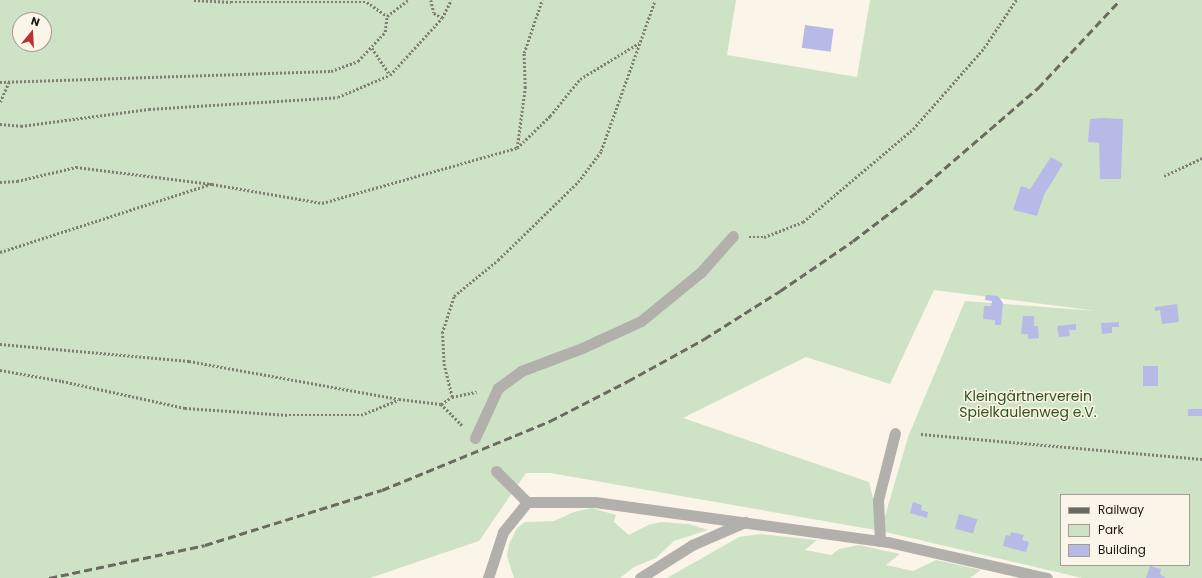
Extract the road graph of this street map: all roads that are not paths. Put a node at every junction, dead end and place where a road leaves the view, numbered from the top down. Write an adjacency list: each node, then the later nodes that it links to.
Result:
1 (733, 236): 3 (lane)
2 (895, 433): 7 (lane)
3 (475, 438)
4 (496, 471): 5 (lane)
5 (526, 502): 6 (lane); 8 (lane)
6 (745, 522): 7 (lane); 9 (lane)
7 (880, 541): 10 (lane)
8 (488, 578)
9 (640, 578)
10 (1047, 578)

